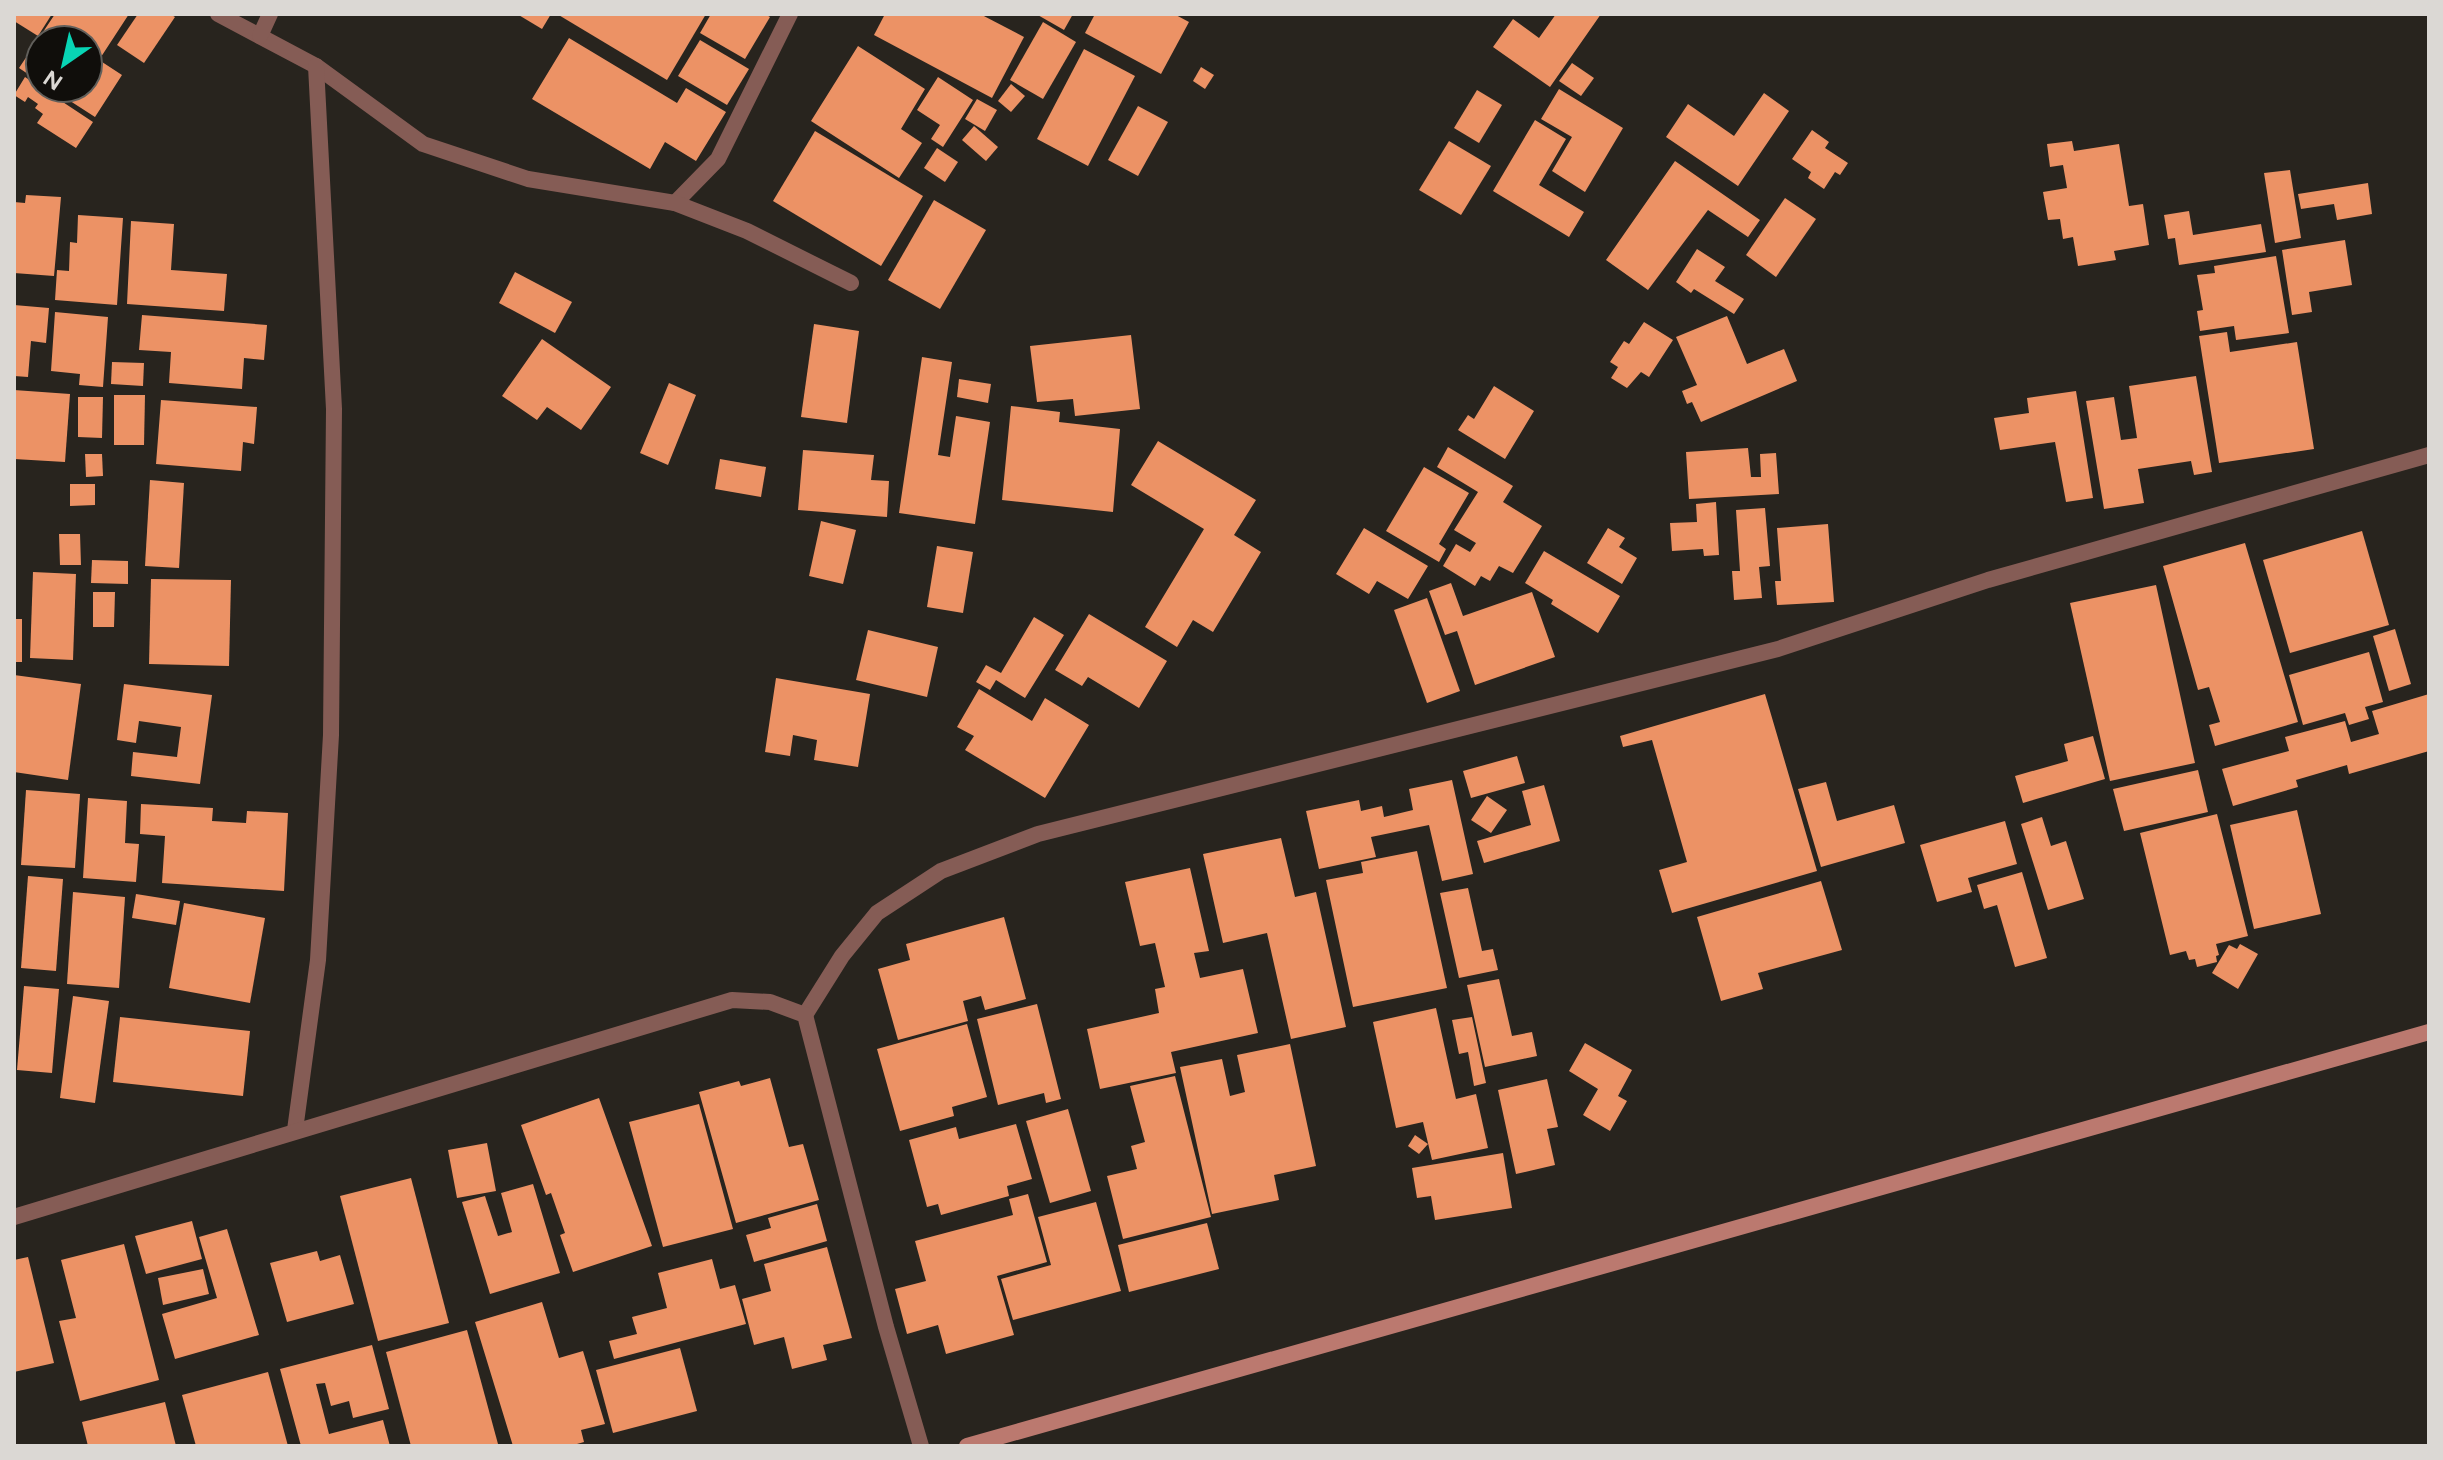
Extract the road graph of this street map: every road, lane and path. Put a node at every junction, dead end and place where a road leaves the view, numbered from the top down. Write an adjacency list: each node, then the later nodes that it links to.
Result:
1 (218, 14): 4 (street)
2 (270, 14): 4 (street)
3 (790, 14): 6 (street)
4 (260, 36): 5 (street)
5 (316, 66): 6 (street); 11 (street)
6 (675, 203): 7 (street)
7 (851, 283)
8 (2429, 455): 9 (street)
9 (805, 1015): 11 (street); 13 (street)
10 (2429, 1032): 14 (main road)
11 (295, 1130): 12 (street)
12 (14, 1217)
13 (921, 1446)
14 (967, 1446)

